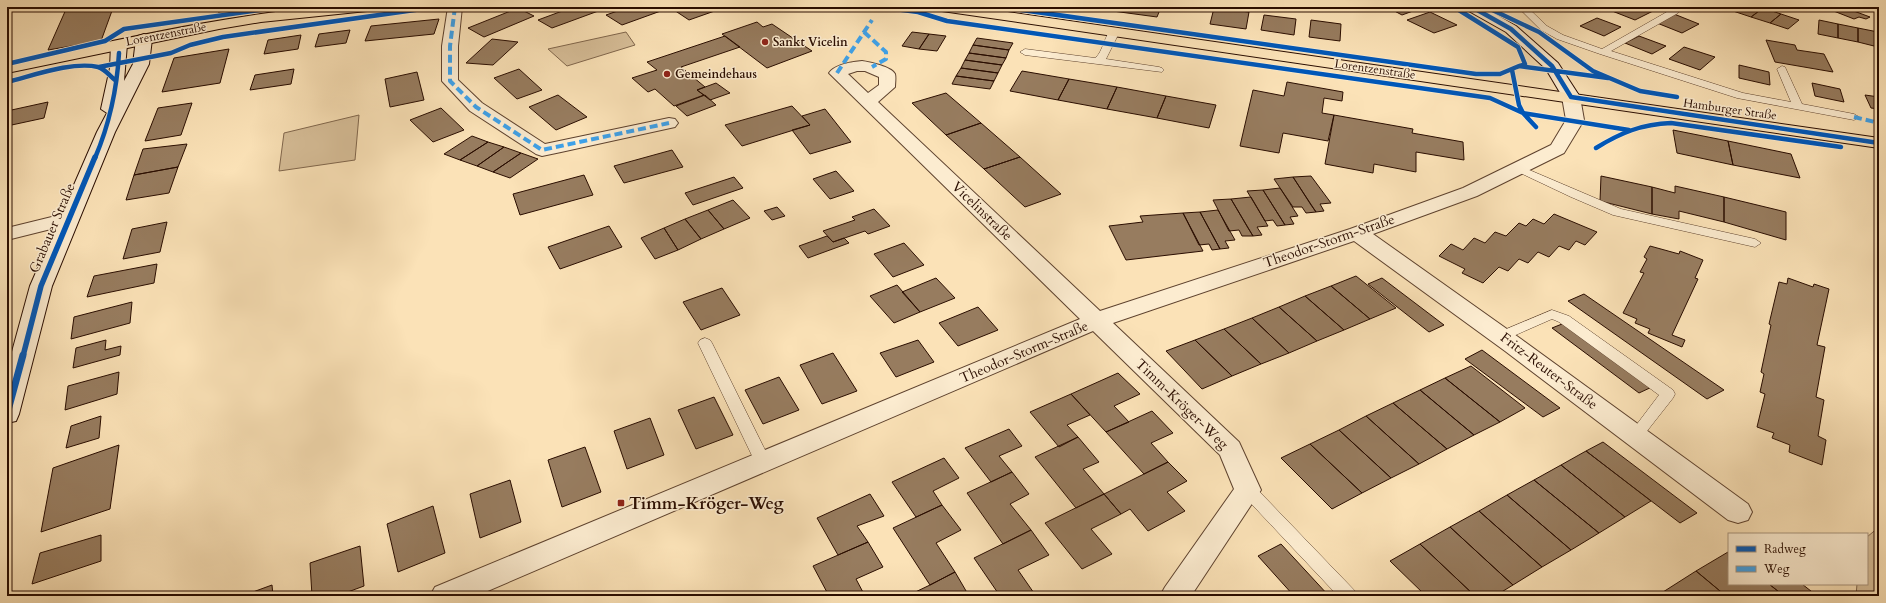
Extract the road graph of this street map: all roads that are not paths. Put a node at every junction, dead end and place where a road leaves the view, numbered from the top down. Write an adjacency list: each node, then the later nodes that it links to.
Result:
1 (367, 7): 9 (main road, Lorentzenstraße)
2 (455, 7): 23 (street)
3 (942, 7): 8 (main road, Lorentzenstraße)
4 (1472, 7): 19 (street)
5 (1522, 7): 11 (lane)
6 (1675, 11): 13 (lane)
7 (1639, 22): 11 (lane)
8 (1115, 31): 14 (lane); 19 (main road, Lorentzenstraße)
9 (144, 43): 10 (main road, Lorentzenstraße); 24 (street, Grabauer Straße)
10 (119, 48): 15 (main road, Lorentzenstraße); 18 (main road, Lorentzenstraße); 24 (street, Grabauer Straße)
11 (1593, 49): 13 (lane)
12 (1025, 52): 14 (lane)
13 (1603, 52): 21 (lane)
14 (1097, 61): 17 (lane)
15 (7, 68)
16 (1782, 69): 21 (lane)
17 (1159, 70)
18 (7, 76)
19 (1571, 97): 25 (main road, Hamburger Straße); 26 (street, Theodor-Storm-Straße)
20 (868, 101): 31 (street, Vicelinstraße)
21 (1798, 106): 22 (lane)
22 (1854, 117)
23 (669, 123)
24 (106, 132): 27 (street, Grabauer Straße)
25 (1879, 143)
26 (1520, 169): 28 (street, Theodor-Storm-Straße); 30 (lane)
27 (68, 219): 29 (street); 34 (street, Grabauer Straße)
28 (1357, 233): 31 (street, Theodor-Storm-Straße); 32 (street, Fritz-Reuter-Straße)
29 (7, 234)
30 (1755, 243)
31 (1096, 321): 36 (street, Theodor-Storm-Straße); 37 (street, Timm-Kröger-Weg)
32 (1502, 336): 35 (street, Fritz-Reuter-Straße); 35 (lane)
33 (705, 343): 36 (lane)
34 (7, 414)
35 (1635, 436): 38 (street, Fritz-Reuter-Straße)
36 (763, 462): 39 (street, Theodor-Storm-Straße)
37 (1248, 490): 40 (street); 41 (lane)
38 (1738, 512)
39 (445, 596)
40 (1175, 596)
41 (1349, 596)

